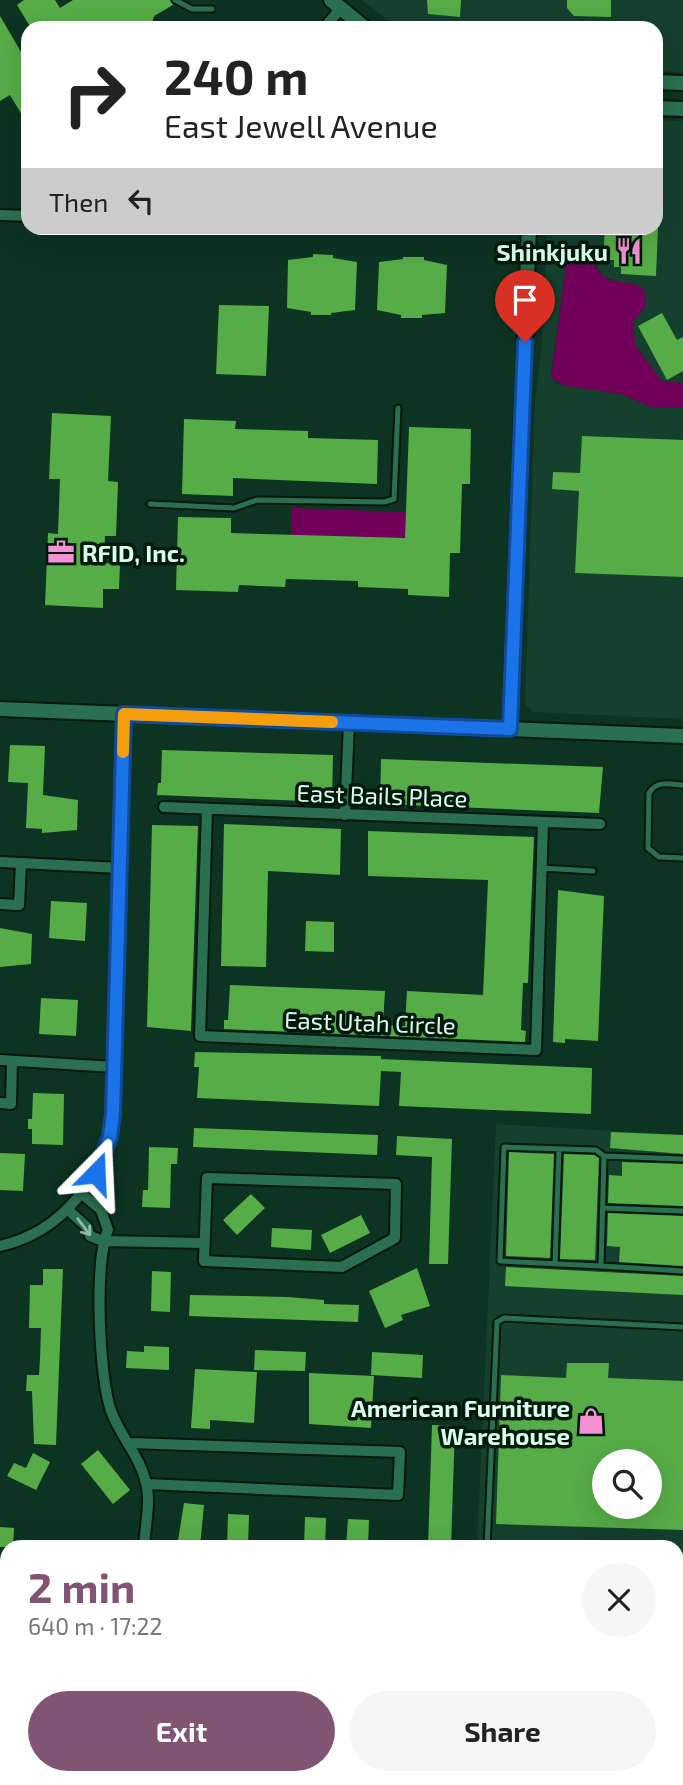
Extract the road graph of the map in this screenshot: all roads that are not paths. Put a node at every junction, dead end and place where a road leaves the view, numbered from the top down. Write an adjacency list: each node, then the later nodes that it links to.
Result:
1 (175, 0): 3 (lane)
2 (336, 4): 4 (street); 5 (street)
3 (212, 9)
4 (328, 21)
5 (357, 21)
6 (663, 82): 7 (street)
7 (683, 83)
8 (663, 108): 9 (street)
9 (683, 109)
10 (0, 215): 11 (street)
11 (21, 216)
12 (529, 235): 18 (street)
13 (398, 408): 14 (lane)
14 (150, 505)
15 (0, 709): 16 (street)
16 (124, 714): 17 (street); 29 (street)
17 (349, 723): 18 (street); 23 (street)
18 (510, 729): 19 (street)
19 (683, 736)
20 (683, 785): 26 (lane)
21 (163, 807): 22 (street, East Bails Place)
22 (207, 809): 23 (street, East Bails Place); 30 (street, East Utah Circle)
23 (345, 815): 24 (street, East Bails Place)
24 (543, 822): 25 (street, East Bails Place); 30 (street, East Utah Circle)
25 (600, 824)
26 (683, 858)
27 (0, 862): 28 (street)
28 (21, 863): 29 (street); 32 (street)
29 (120, 868): 34 (street)
30 (541, 868): 31 (lane)
31 (593, 871)
32 (0, 904)
33 (6, 1060): 34 (street); 35 (street)
34 (115, 1067): 39 (street)
35 (0, 1103)
36 (559, 1149): 37 (lane); 46 (lane); 46 (lane)
37 (604, 1156): 38 (lane); 40 (lane)
38 (683, 1158)
39 (82, 1194): 41 (street); 43 (street)
40 (603, 1208): 42 (lane); 47 (lane)
41 (68, 1210): 43 (street, one-way to 43); 45 (street)
42 (683, 1211)
43 (103, 1241): 44 (street); 50 (street)
44 (204, 1243): 44 (street)
45 (0, 1246)
46 (555, 1264): 47 (lane)
47 (601, 1266): 48 (lane)
48 (683, 1271)
49 (683, 1326): 53 (lane)
50 (130, 1443): 51 (street); 51 (street)
51 (147, 1484): 52 (street)
52 (144, 1540)
53 (487, 1540)

